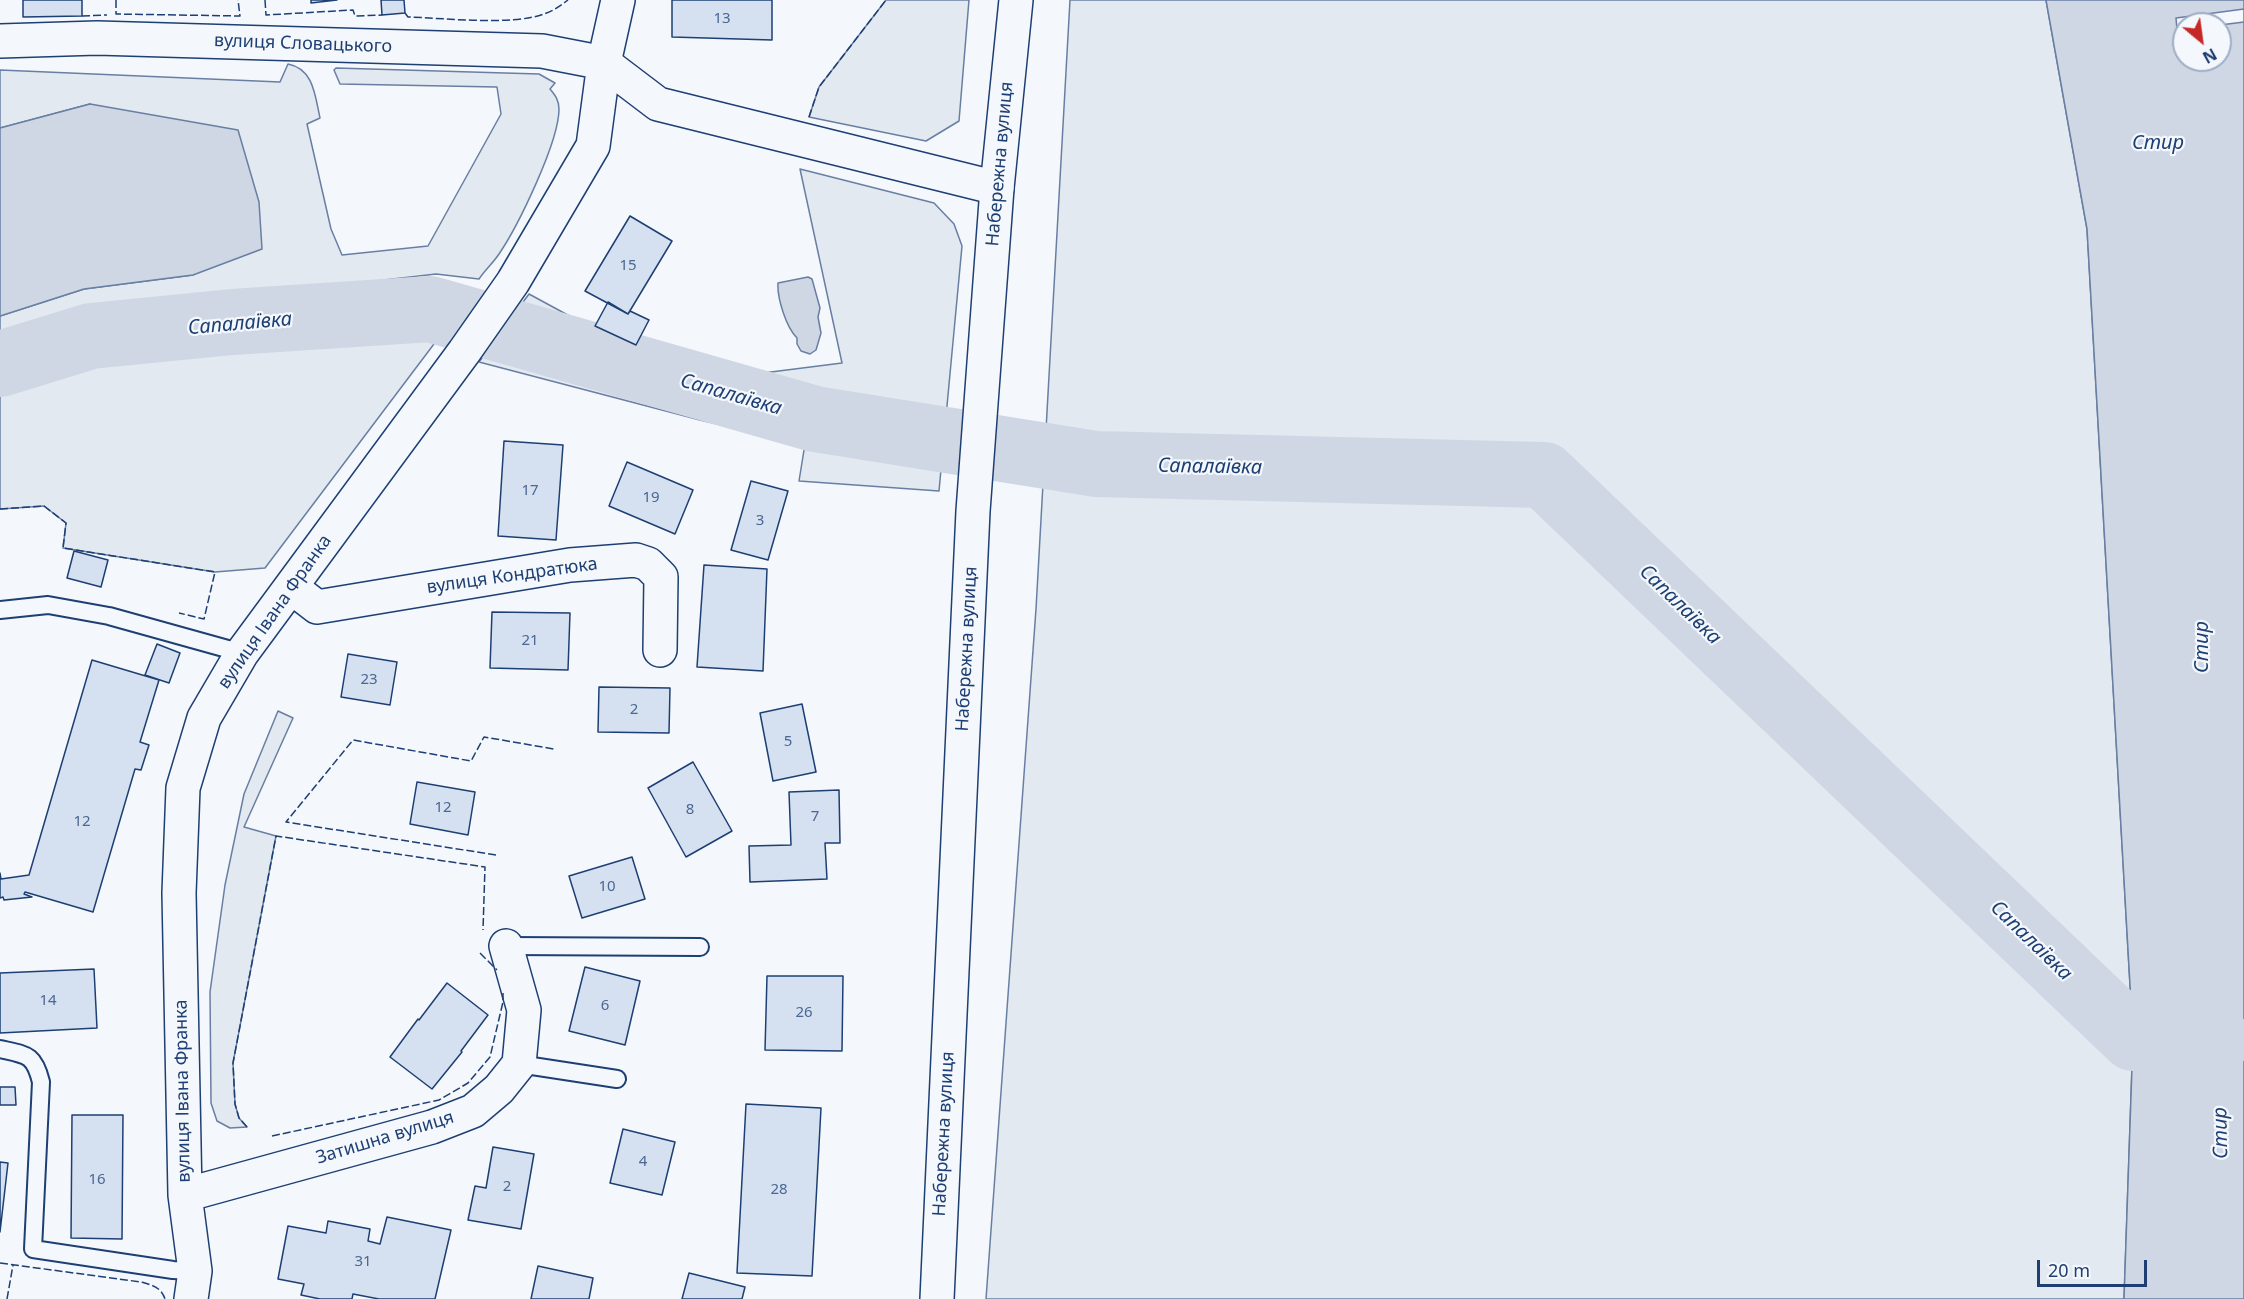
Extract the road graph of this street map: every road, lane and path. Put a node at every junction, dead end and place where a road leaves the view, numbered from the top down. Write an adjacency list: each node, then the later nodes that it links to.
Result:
1 (618, 0): 4 (street, вулиця Івана Франка)
2 (1016, 0): 5 (street, Набережна вулиця)
3 (0, 41): 4 (street, вулиця Словацького)
4 (604, 63): 5 (street); 6 (street, вулиця Івана Франка)
5 (997, 188): 17 (street, Набережна вулиця)
6 (291, 587): 8 (street, вулиця Кондратюка); 9 (street, вулиця Івана Франка)
7 (0, 610): 9 (lane)
8 (660, 650)
9 (242, 653): 15 (street, вулиця Івана Франка)
10 (506, 946): 11 (lane); 13 (street)
11 (700, 947)
12 (0, 1049): 16 (lane)
13 (519, 1064): 14 (lane); 15 (street, Затишна вулиця)
14 (617, 1080)
15 (185, 1195): 16 (street, вулиця Івана Франка)
16 (193, 1285)
17 (937, 1299)

